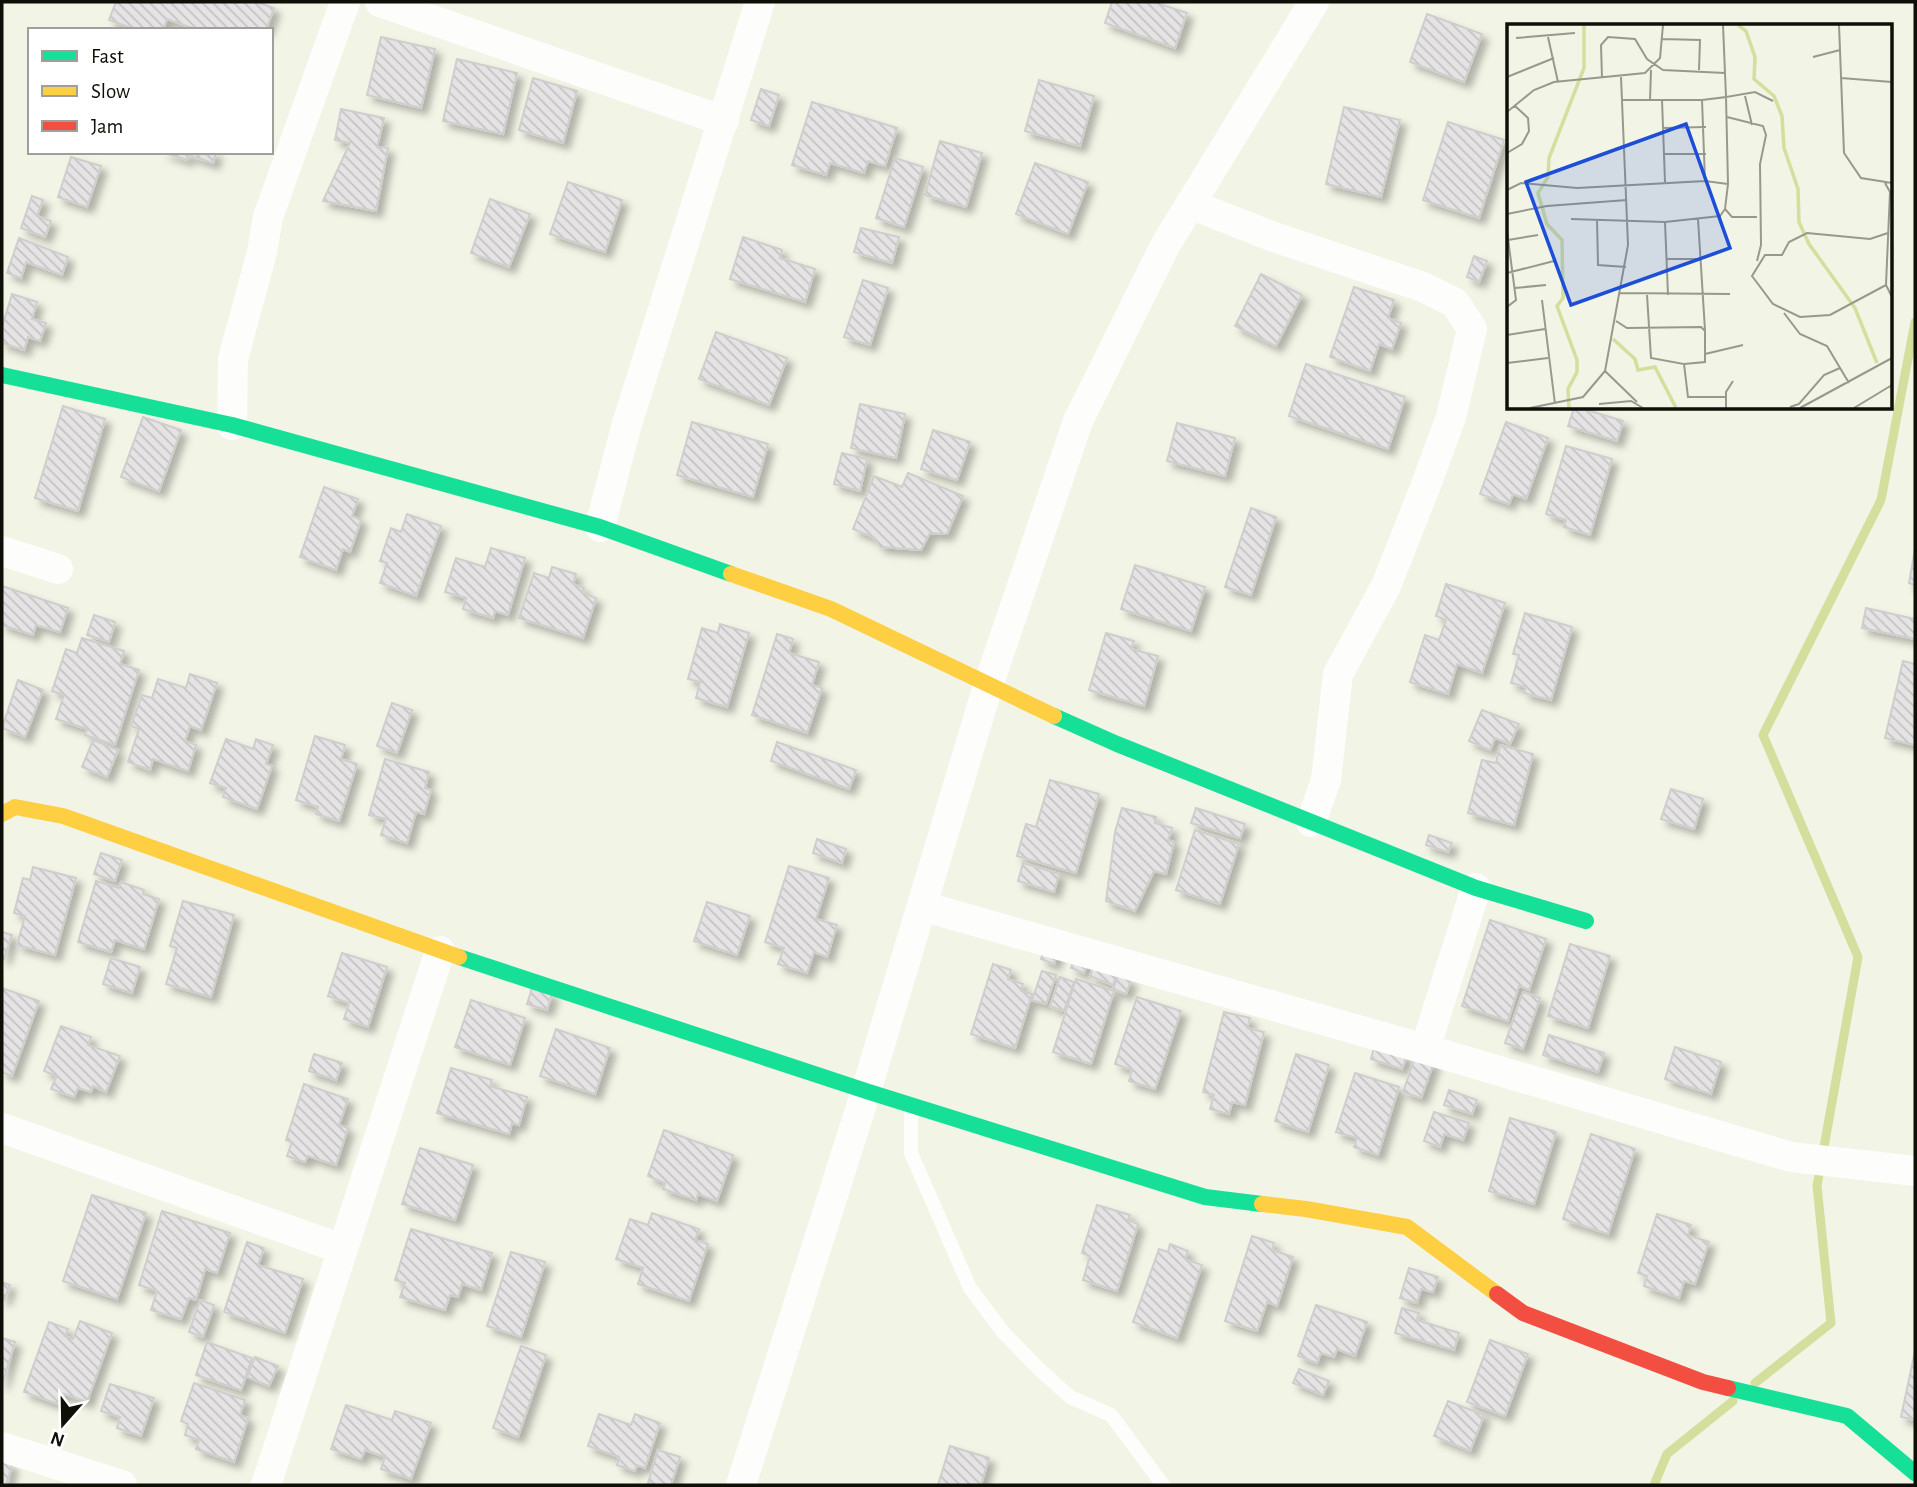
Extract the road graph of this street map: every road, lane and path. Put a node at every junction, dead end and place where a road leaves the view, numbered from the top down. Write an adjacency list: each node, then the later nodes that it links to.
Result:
1 (345, 2): 8 (street)
2 (380, 2): 5 (street)
3 (760, 2): 5 (street)
4 (1314, 2): 6 (street)
5 (724, 121): 9 (street)
6 (1190, 204): 12 (street); 14 (street)
7 (2, 375): 8 (street)
8 (232, 425): 9 (street)
9 (600, 527): 12 (street)
10 (2, 551): 11 (street)
11 (58, 569)
12 (988, 686): 14 (street); 16 (street)
13 (6, 804): 18 (street)
14 (1311, 822): 15 (street)
15 (1476, 888): 17 (street); 19 (street)
16 (922, 906): 19 (street); 20 (street)
17 (1586, 922)
18 (440, 951): 20 (street); 24 (street)
19 (1425, 1049): 23 (street)
20 (866, 1091): 21 (street); 29 (street)
21 (911, 1104): 26 (street); 30 (lane)
22 (2, 1128): 24 (street)
23 (1915, 1171)
24 (342, 1249): 28 (street)
25 (2, 1447): 27 (street)
26 (1915, 1473)
27 (122, 1485)
28 (266, 1485)
29 (741, 1485)
30 (1163, 1485)

